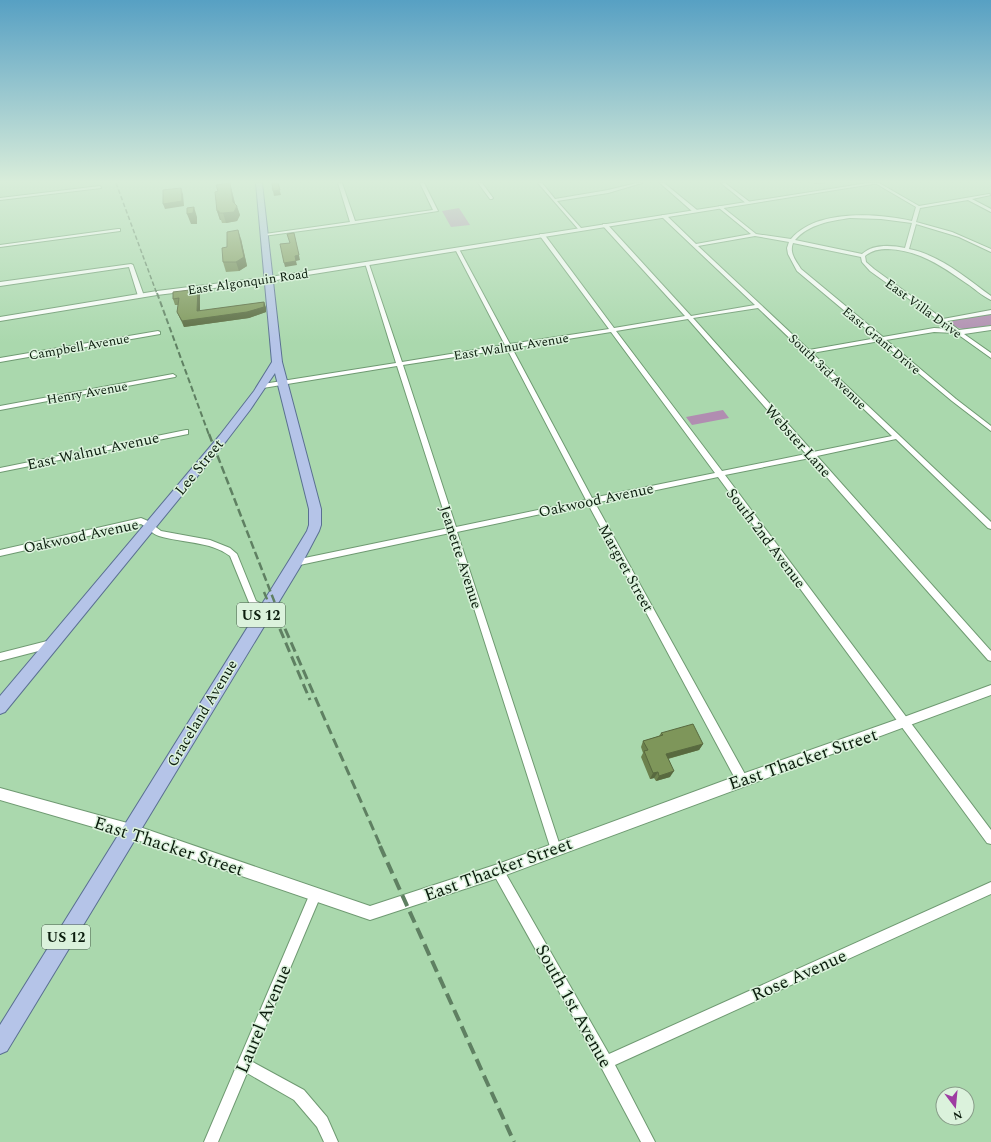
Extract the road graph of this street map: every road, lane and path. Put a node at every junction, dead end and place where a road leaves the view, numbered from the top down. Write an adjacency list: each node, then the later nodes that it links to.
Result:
1 (72, 236): 14 (street)
2 (265, 236): 20 (main road, US 12)
3 (534, 236): 15 (street, East Algonquin Road)
4 (543, 236): 30 (street, South 2nd Avenue)
5 (615, 236): 26 (street, Webster Lane)
6 (686, 236): 13 (street, South 3rd Avenue)
7 (748, 236): 13 (street)
8 (764, 236): 12 (street)
9 (797, 236): 12 (street)
10 (911, 236): 16 (street)
11 (961, 236): 17 (street)
12 (792, 241): 18 (street); 34 (street, East Grant Drive)
13 (696, 245): 24 (street, South 3rd Avenue)
14 (0, 246)
15 (457, 249): 19 (street, East Algonquin Road); 35 (street, Margret Street)
16 (907, 249): 18 (street); 23 (street)
17 (991, 251)
18 (863, 256): 28 (street, East Villa Drive)
19 (367, 264): 20 (street, East Algonquin Road); 40 (street, Jeanette Avenue)
20 (270, 280): 22 (street, East Algonquin Road); 39 (main road, US 12)
21 (0, 284): 22 (street)
22 (141, 296): 27 (street, East Algonquin Road)
23 (991, 298)
24 (760, 306): 26 (street, East Walnut Avenue); 36 (street, South 3rd Avenue)
25 (991, 312): 28 (street)
26 (690, 317): 30 (street, East Walnut Avenue); 48 (street, Webster Lane)
27 (0, 319)
28 (942, 321): 31 (street); 32 (street, East Villa Drive)
29 (991, 328): 32 (street)
30 (612, 330): 35 (street, East Walnut Avenue); 50 (street, South 2nd Avenue)
31 (934, 330): 32 (street); 34 (street)
32 (958, 332): 37 (street, East Villa Drive)
33 (158, 333): 38 (street, Campbell Avenue)
34 (881, 340): 36 (street); 45 (street, East Grant Drive)
35 (508, 346): 40 (street, East Walnut Avenue); 51 (street, Margret Street)
36 (808, 352): 47 (street, South 3rd Avenue)
37 (991, 356)
38 (0, 360)
39 (277, 362): 42 (main road, Graceland Avenue / US 12); 43 (main road, Lee Street)
40 (399, 364): 42 (street, East Walnut Avenue); 54 (street, Jeanette Avenue)
41 (173, 376): 44 (street, Henry Avenue)
42 (282, 383): 43 (street, East Walnut Avenue); 56 (main road, Graceland Avenue / US 12)
43 (263, 386): 53 (main road, Lee Street)
44 (0, 408)
45 (991, 429)
46 (186, 432): 49 (street, East Walnut Avenue)
47 (897, 437): 48 (street, Oakwood Avenue); 52 (street, South 3rd Avenue)
48 (810, 454): 50 (street, Oakwood Avenue); 60 (street, Webster Lane)
49 (0, 470)
50 (718, 474): 51 (street, Oakwood Avenue); 63 (street, South 2nd Avenue)
51 (590, 501): 54 (street, Oakwood Avenue); 64 (street, Margret Street)
52 (991, 526)
53 (151, 527): 55 (street, Oakwood Avenue); 57 (street, Oakwood Avenue); 58 (main road, Lee Street)
54 (452, 530): 56 (street, Oakwood Avenue); 68 (street, Jeanette Avenue)
55 (0, 553)
56 (294, 563): 57 (main road, Graceland Avenue / US 12)
57 (265, 609): 66 (main road, Graceland Avenue / US 12)
58 (51, 644): 59 (street); 62 (main road, Lee Street)
59 (0, 657)
60 (991, 657)
61 (991, 690): 63 (street, East Thacker Street)
62 (0, 707)
63 (904, 723): 64 (street, East Thacker Street); 67 (street, South 2nd Avenue)
64 (742, 780): 68 (street, East Thacker Street)
65 (0, 794): 66 (street, East Thacker Street)
66 (131, 831): 71 (street, East Thacker Street); 72 (main road, Graceland Avenue / US 12)
67 (991, 840)
68 (556, 849): 69 (street, East Thacker Street)
69 (498, 871): 71 (street, East Thacker Street); 73 (street, South 1st Avenue)
70 (991, 888): 73 (street, Rose Avenue)
71 (315, 895): 74 (street, Laurel Avenue)
72 (0, 1044)
73 (606, 1062): 77 (street, South 1st Avenue)
74 (243, 1064): 75 (street, Laurel Avenue); 76 (street)
75 (211, 1142)
76 (331, 1142)
77 (648, 1142)

